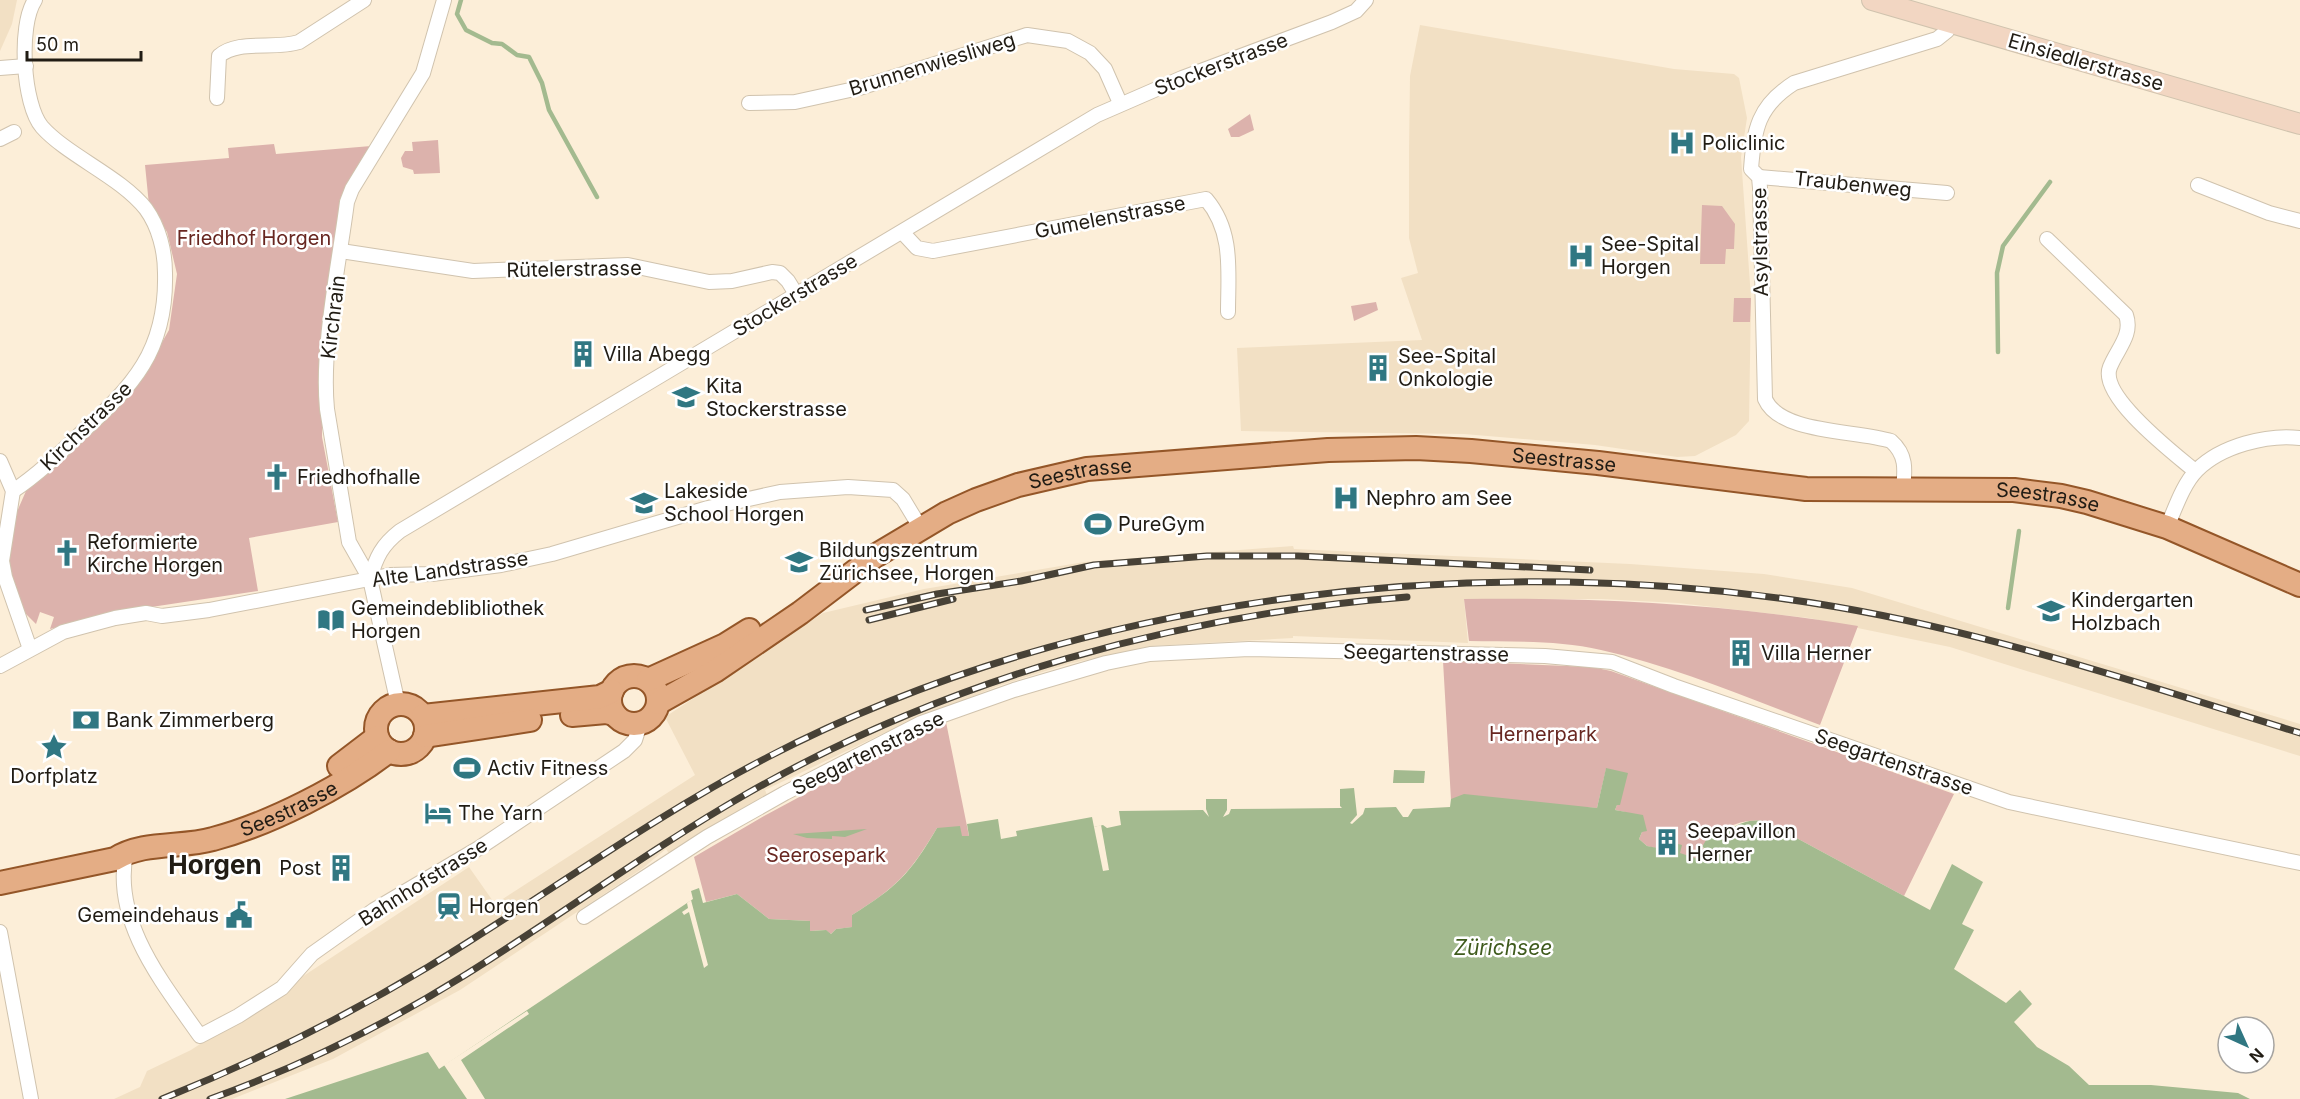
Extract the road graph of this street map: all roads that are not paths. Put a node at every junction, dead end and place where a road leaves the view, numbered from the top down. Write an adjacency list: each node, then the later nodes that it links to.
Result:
1 (35, 0): 7 (street, Kirchstrasse)
2 (364, 0): 9 (street)
3 (444, 0): 21 (street, Kirchrain)
4 (1366, 0): 10 (street, Stockerstrasse)
5 (1872, 0): 6 (main road, Einsiedlerstrasse)
6 (1950, 23): 12 (main road, Einsiedlerstrasse); 15 (street, Asylstrasse)
7 (26, 66): 8 (street); 28 (street, Kirchstrasse)
8 (0, 68)
9 (217, 98)
10 (1120, 103): 11 (street, Brunnenwiesliweg); 19 (street, Stockerstrasse)
11 (749, 104)
12 (2300, 124)
13 (14, 132): 14 (street)
14 (0, 139)
15 (1759, 177): 17 (street, Traubenweg); 27 (street, Asylstrasse)
16 (2198, 185): 18 (street)
17 (1947, 193)
18 (2300, 221)
19 (903, 233): 22 (street, Stockerstrasse); 23 (street, Gumelenstrasse)
20 (2047, 239): 26 (street)
21 (341, 250): 22 (street, Rütelerstrasse); 32 (street, Kirchrain)
22 (796, 294): 32 (street, Stockerstrasse)
23 (1228, 312)
24 (2300, 438): 26 (street)
25 (0, 461): 28 (street)
26 (2195, 471): 29 (street)
27 (1903, 490): 29 (main road, Seestrasse); 30 (main road, Seestrasse)
28 (13, 491): 31 (street)
29 (2167, 527): 34 (main road, Seestrasse)
30 (921, 528): 32 (street, Alte Landstrasse); 33 (main road, Seestrasse)
31 (3, 532): 35 (street)
32 (370, 579): 35 (street, Alte Landstrasse); 40 (street)
33 (838, 583): 37 (main road, Seestrasse); 39 (main road, Seestrasse)
34 (2300, 585)
35 (30, 650): 36 (street, Alte Landstrasse)
36 (0, 666)
37 (648, 680): 38 (main road); 39 (main road)
38 (612, 691): 41 (main road); 43 (main road)
39 (658, 703): 42 (main road)
40 (398, 704): 43 (main road); 44 (main road)
41 (614, 714): 42 (main road); 43 (main road)
42 (640, 724): 45 (street, Bahnhofstrasse)
43 (424, 726): 44 (main road)
44 (383, 744): 45 (main road, Seestrasse)
45 (126, 853): 47 (main road, Seestrasse); 48 (main road, Seestrasse)
46 (2300, 863): 49 (street, Seegartenstrasse)
47 (0, 868)
48 (0, 883)
49 (584, 917)
50 (0, 932): 51 (street)
51 (31, 1099)

